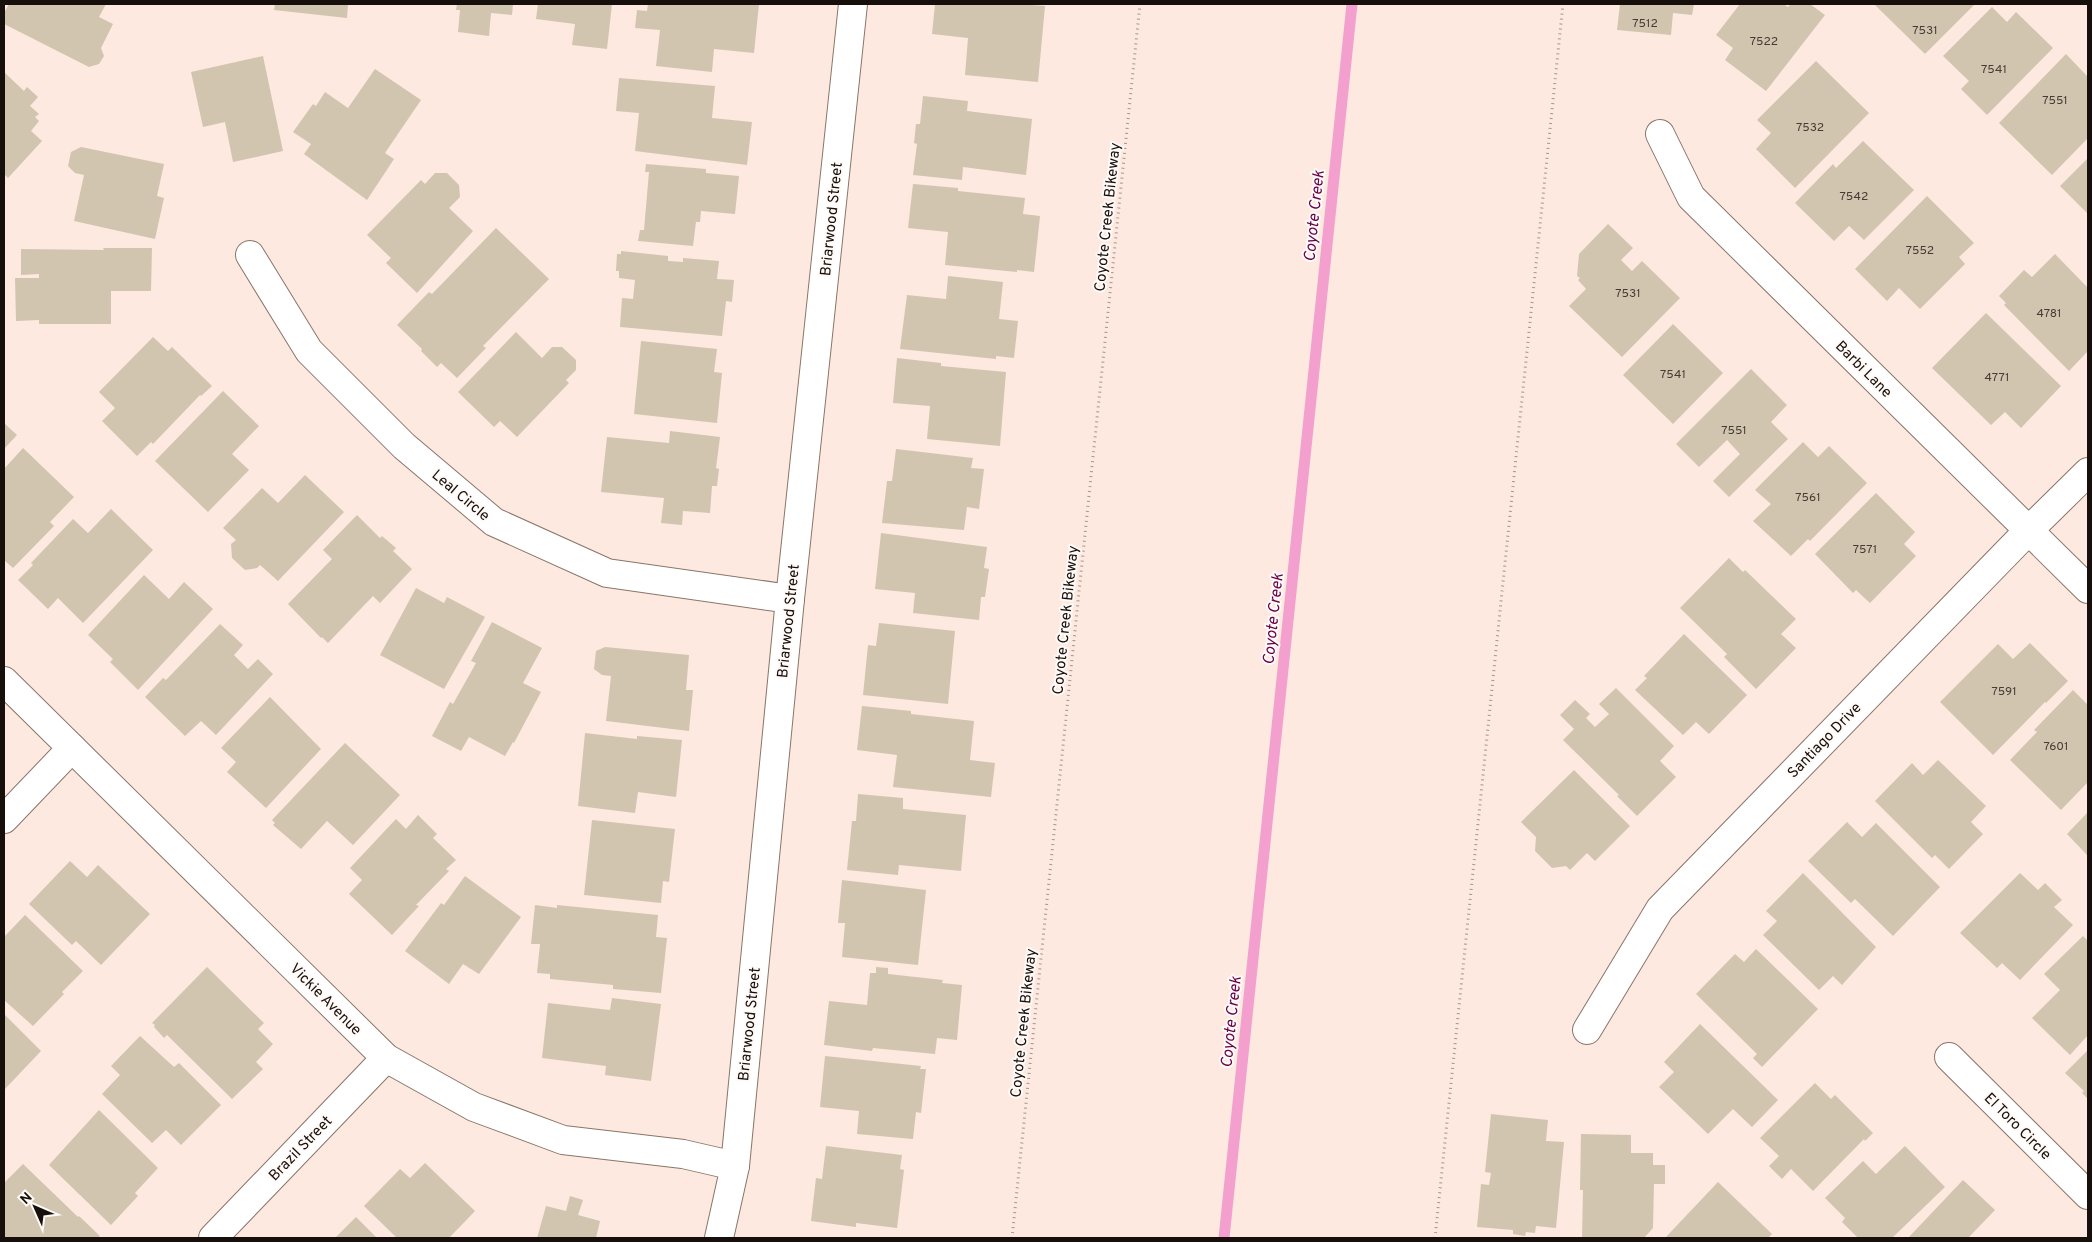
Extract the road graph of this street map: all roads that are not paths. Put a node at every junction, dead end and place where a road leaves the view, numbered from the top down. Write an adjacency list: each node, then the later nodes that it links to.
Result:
1 (853, 4): 7 (street, Briarwood Street)
2 (1660, 134): 5 (street, Barbi Lane)
3 (250, 255): 7 (street, Leal Circle)
4 (2088, 472): 5 (street, Santiago Drive)
5 (2028, 531): 6 (street, Barbi Lane); 11 (street, Santiago Drive)
6 (2088, 589)
7 (790, 599): 14 (street, Briarwood Street)
8 (4, 681): 9 (street, Vickie Avenue)
9 (72, 748): 10 (street); 13 (street, Vickie Avenue)
10 (4, 819)
11 (1587, 1030)
12 (1949, 1057): 15 (street, El Toro Circle)
13 (386, 1058): 14 (street, Vickie Avenue); 16 (street, Brazil Street)
14 (735, 1166): 17 (street, Briarwood Street)
15 (2088, 1195)
16 (213, 1238)
17 (719, 1238)

